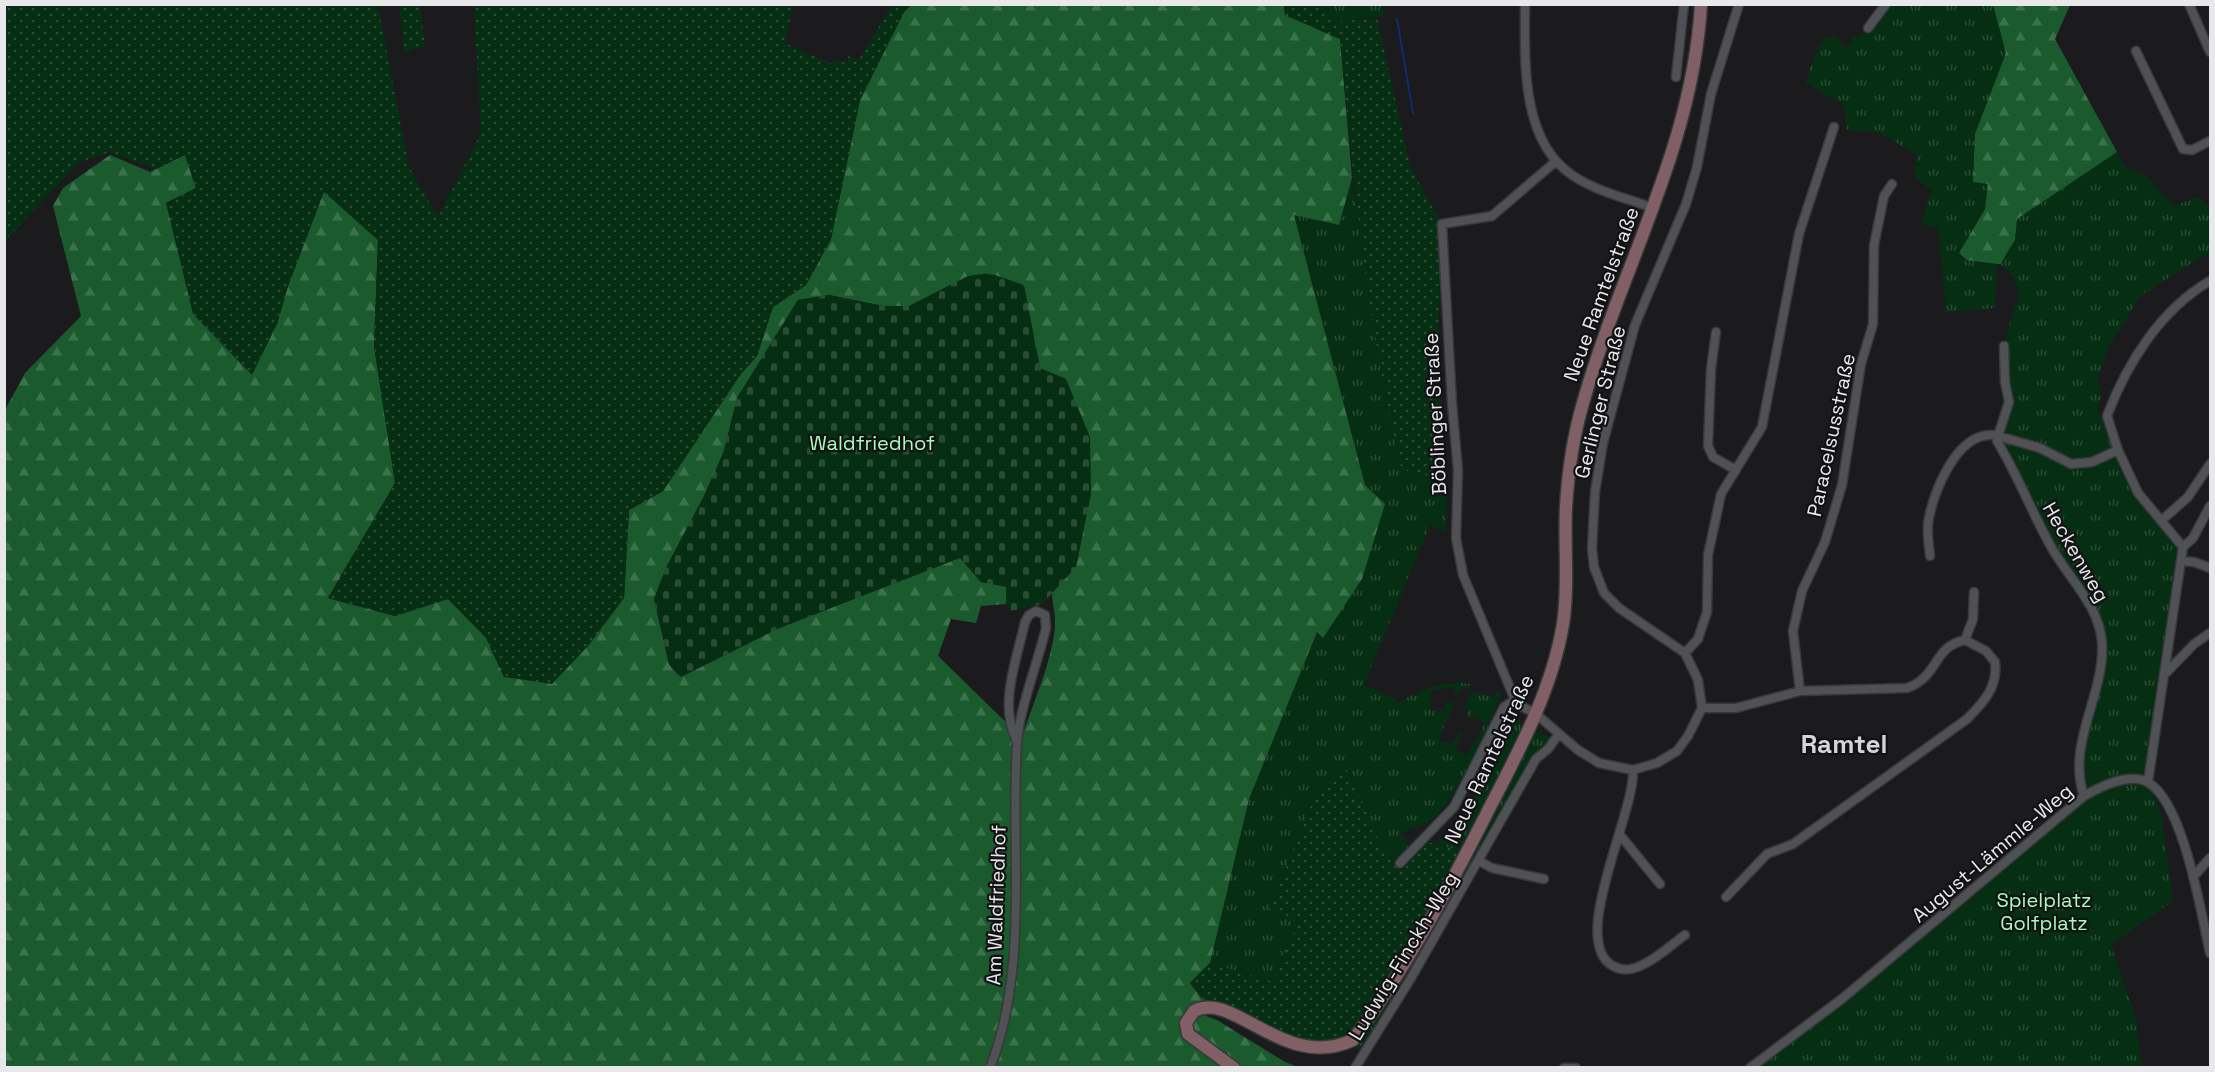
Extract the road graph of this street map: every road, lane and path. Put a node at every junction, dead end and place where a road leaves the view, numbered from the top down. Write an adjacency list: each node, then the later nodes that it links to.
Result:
1 (1525, 4): 15 (street)
2 (1684, 4): 12 (street)
3 (1701, 4): 17 (main road, Neue Ramtelstraße)
4 (1739, 4): 34 (street, Gerlinger Straße)
5 (1886, 4): 7 (street)
6 (2189, 4): 9 (street)
7 (1868, 28)
8 (2211, 28): 9 (street)
9 (2201, 31): 11 (street)
10 (2136, 51): 14 (street)
11 (2211, 52)
12 (1676, 77)
13 (1834, 126): 24 (street)
14 (2211, 141)
15 (1555, 162): 17 (street); 37 (street, Böblinger Straße)
16 (1892, 184): 36 (street, Paracelsusstraße)
17 (1653, 208): 39 (main road, Neue Ramtelstraße)
18 (2211, 280): 22 (street)
19 (1716, 332): 24 (street)
20 (2004, 346): 21 (street)
21 (1998, 436): 22 (street); 28 (street); 44 (street, Heckenweg)
22 (2118, 450): 26 (street)
23 (2211, 464): 26 (street)
24 (1736, 470): 34 (street)
25 (2211, 506): 27 (street)
26 (2162, 520): 27 (street)
27 (2183, 547): 29 (street)
28 (1930, 556)
29 (2182, 561): 30 (street); 35 (street)
30 (2211, 568)
31 (1974, 592): 33 (street)
32 (2211, 633): 35 (street)
33 (1965, 640): 36 (street); 52 (street)
34 (1685, 653): 38 (street)
35 (2166, 673): 43 (street)
36 (1800, 691): 38 (street)
37 (1515, 700): 39 (street); 48 (street)
38 (1702, 708): 42 (street)
39 (1536, 714): 40 (street); 56 (main road, Neue Ramtelstraße)
40 (1559, 734): 42 (street); 47 (street, Ludwig-Finckh-Weg)
41 (1017, 741): 41 (street, Am Waldfriedhof); 57 (street, Am Waldfriedhof)
42 (1633, 770): 45 (street)
43 (2148, 782): 44 (street, August-Lämmle-Weg); 49 (street)
44 (2084, 796): 62 (street, August-Lämmle-Weg)
45 (1620, 835): 51 (street); 53 (street)
46 (2211, 858): 49 (street)
47 (1479, 861): 50 (street, Ludwig-Finckh-Weg); 59 (street, Ludwig-Finckh-Weg)
48 (1400, 863)
49 (2193, 877): 54 (street)
50 (1544, 879)
51 (1660, 884)
52 (1726, 897)
53 (1685, 935)
54 (2211, 953)
55 (1276, 1051): 58 (main road)
56 (1326, 1059)
57 (990, 1068)
58 (1234, 1068)
59 (1355, 1068)
60 (1564, 1068): 61 (street)
61 (1576, 1068)
62 (1750, 1068)

